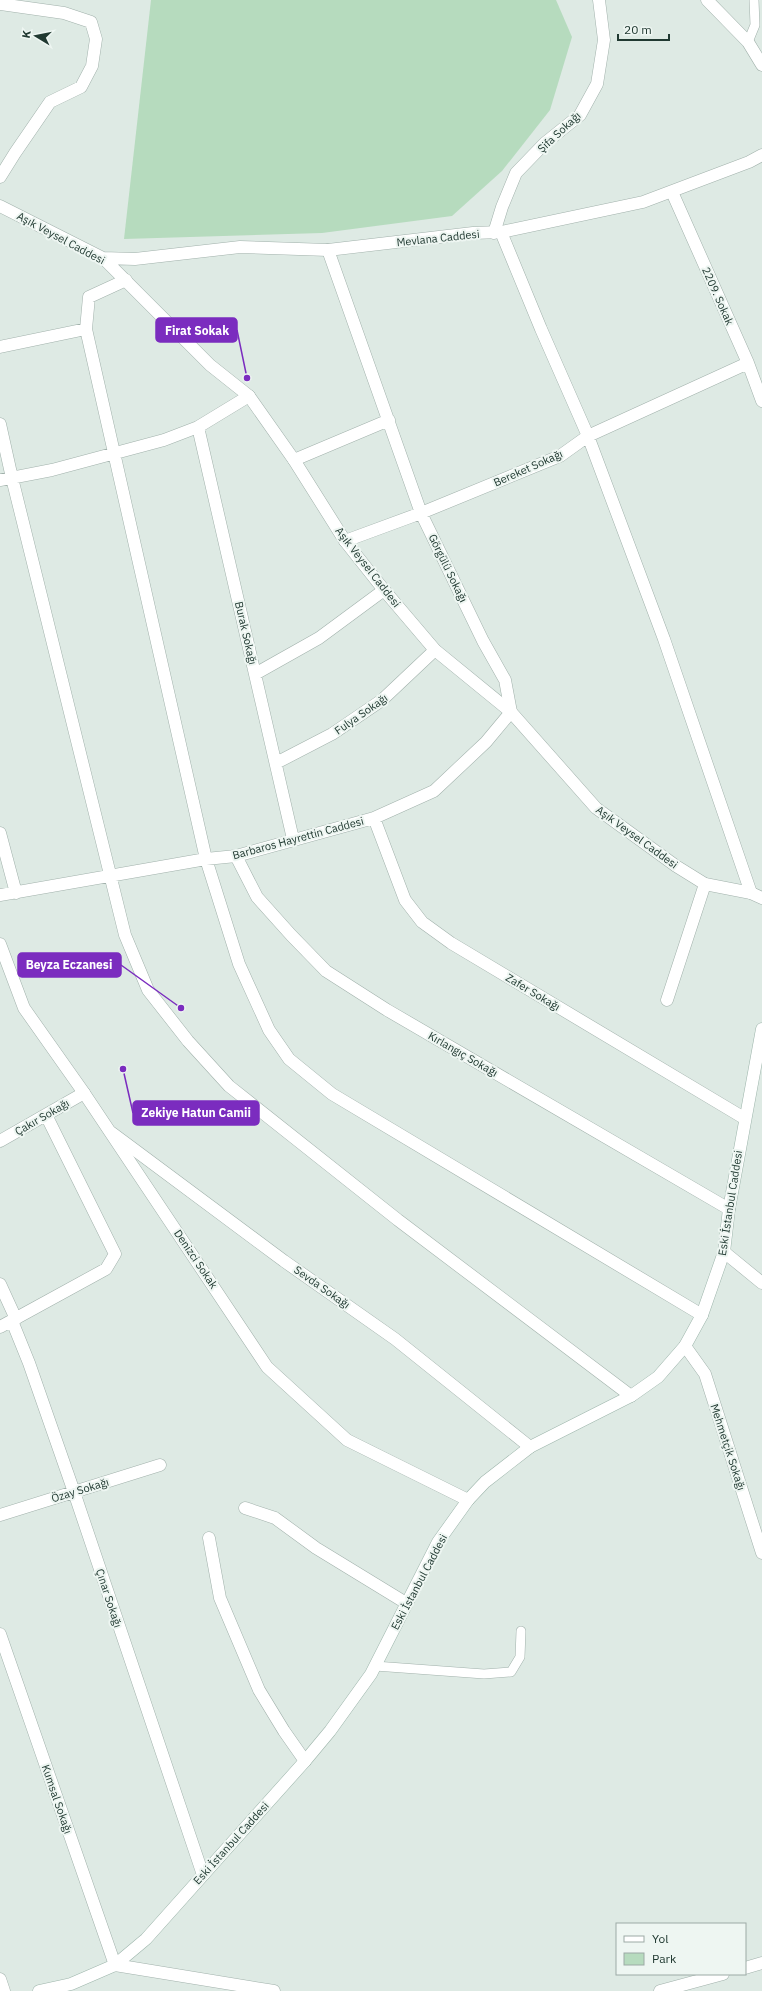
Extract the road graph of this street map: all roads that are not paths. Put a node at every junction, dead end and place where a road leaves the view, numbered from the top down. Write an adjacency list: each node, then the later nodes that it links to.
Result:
1 (599, 0): 11 (street, Şifa Sokağı)
2 (707, 0): 5 (street)
3 (754, 0): 5 (lane)
4 (0, 4): 8 (street)
5 (748, 42): 6 (street)
6 (762, 65)
7 (762, 155): 9 (street, Mevlana Caddesi)
8 (0, 177)
9 (672, 192): 11 (street, Mevlana Caddesi); 17 (street, 2209. Sokak)
10 (0, 206): 13 (street, Aşık Veysel Caddesi)
11 (498, 232): 12 (street, Mevlana Caddesi); 23 (street)
12 (328, 250): 13 (street, Mevlana Caddesi); 20 (street, Görgülü Sokağı)
13 (103, 258): 14 (street, Aşık Veysel Caddesi)
14 (126, 280): 15 (street); 18 (street, Aşık Veysel Caddesi)
15 (86, 329): 16 (street); 24 (street)
16 (0, 347)
17 (748, 363): 19 (street, 2209. Sokak); 23 (street, Bereket Sokağı)
18 (250, 396): 22 (street); 25 (street, Aşık Veysel Caddesi)
19 (762, 401)
20 (389, 420): 25 (street); 27 (street, Görgülü Sokağı)
21 (0, 424): 26 (street)
22 (198, 427): 24 (street); 31 (street, Burak Sokağı)
23 (588, 436): 27 (street, Bereket Sokağı); 43 (street)
24 (113, 454): 26 (street); 38 (street)
25 (294, 460): 28 (street, Aşık Veysel Caddesi)
26 (6, 479): 39 (street)
27 (421, 513): 28 (street, Bereket Sokağı); 32 (street, Görgülü Sokağı)
28 (345, 541): 29 (street, Aşık Veysel Caddesi)
29 (384, 590): 30 (street, Aşık Veysel Caddesi); 31 (street)
30 (435, 650): 32 (street, Aşık Veysel Caddesi); 33 (street, Fulya Sokağı)
31 (256, 674): 33 (street, Burak Sokağı)
32 (511, 712): 34 (street, Barbaros Hayrettin Caddesi); 40 (street, Aşık Veysel Caddesi)
33 (276, 763): 36 (street, Burak Sokağı)
34 (374, 818): 36 (street, Barbaros Hayrettin Caddesi); 49 (street, Zafer Sokağı)
35 (0, 832): 41 (street)
36 (293, 839): 37 (street, Barbaros Hayrettin Caddesi)
37 (236, 856): 38 (street, Barbaros Hayrettin Caddesi); 52 (street, Kırlangıç Sokağı)
38 (206, 859): 39 (street, Barbaros Hayrettin Caddesi); 56 (street)
39 (112, 876): 41 (street, Barbaros Hayrettin Caddesi); 60 (street)
40 (705, 884): 43 (street, Aşık Veysel Caddesi); 45 (street)
41 (16, 893): 42 (street, Barbaros Hayrettin Caddesi)
42 (0, 895)
43 (756, 895)
44 (0, 944): 47 (street, Denizci Sokak)
45 (667, 1000)
46 (762, 1029): 49 (street, Eski İstanbul Caddesi)
47 (84, 1093): 48 (street, Çakır Sokağı); 50 (street, Denizci Sokak)
48 (46, 1115): 51 (street, Çakır Sokağı); 57 (street)
49 (744, 1118): 52 (street, Eski İstanbul Caddesi)
50 (110, 1132): 61 (street, Sevda Sokağı); 64 (street, Denizci Sokak)
51 (0, 1141)
52 (728, 1209): 53 (street, Eski İstanbul Caddesi)
53 (724, 1252): 54 (street); 56 (street, Eski İstanbul Caddesi)
54 (762, 1283)
55 (0, 1284): 57 (street, Çınar Sokağı)
56 (702, 1315): 59 (street, Eski İstanbul Caddesi)
57 (14, 1320): 58 (street); 63 (street, Çınar Sokağı)
58 (0, 1328)
59 (685, 1346): 60 (street, Eski İstanbul Caddesi); 68 (street, Mehmetçik Sokağı)
60 (631, 1396): 61 (street, Eski İstanbul Caddesi)
61 (530, 1447): 64 (street, Eski İstanbul Caddesi)
62 (160, 1465): 63 (street, Özay Sokağı)
63 (74, 1492): 66 (street, Özay Sokağı); 74 (street, Çınar Sokağı)
64 (468, 1500): 69 (street, Eski İstanbul Caddesi)
65 (245, 1508): 69 (street)
66 (0, 1515)
67 (209, 1538): 73 (street)
68 (762, 1553)
69 (406, 1603): 72 (street, Eski İstanbul Caddesi)
70 (521, 1631): 72 (lane)
71 (0, 1634): 76 (street, Kumsal Sokağı)
72 (375, 1666): 73 (street, Eski İstanbul Caddesi)
73 (305, 1761): 74 (street, Eski İstanbul Caddesi)
74 (203, 1875): 76 (street, Eski İstanbul Caddesi)
75 (762, 1964): 77 (street)
76 (115, 1965): 81 (street, Eski İstanbul Caddesi); 82 (street)
77 (746, 1968)
78 (719, 1975): 83 (street)
79 (0, 1979): 80 (street)
80 (4, 1991)
81 (39, 1991)
82 (274, 1991)
83 (660, 1991)

